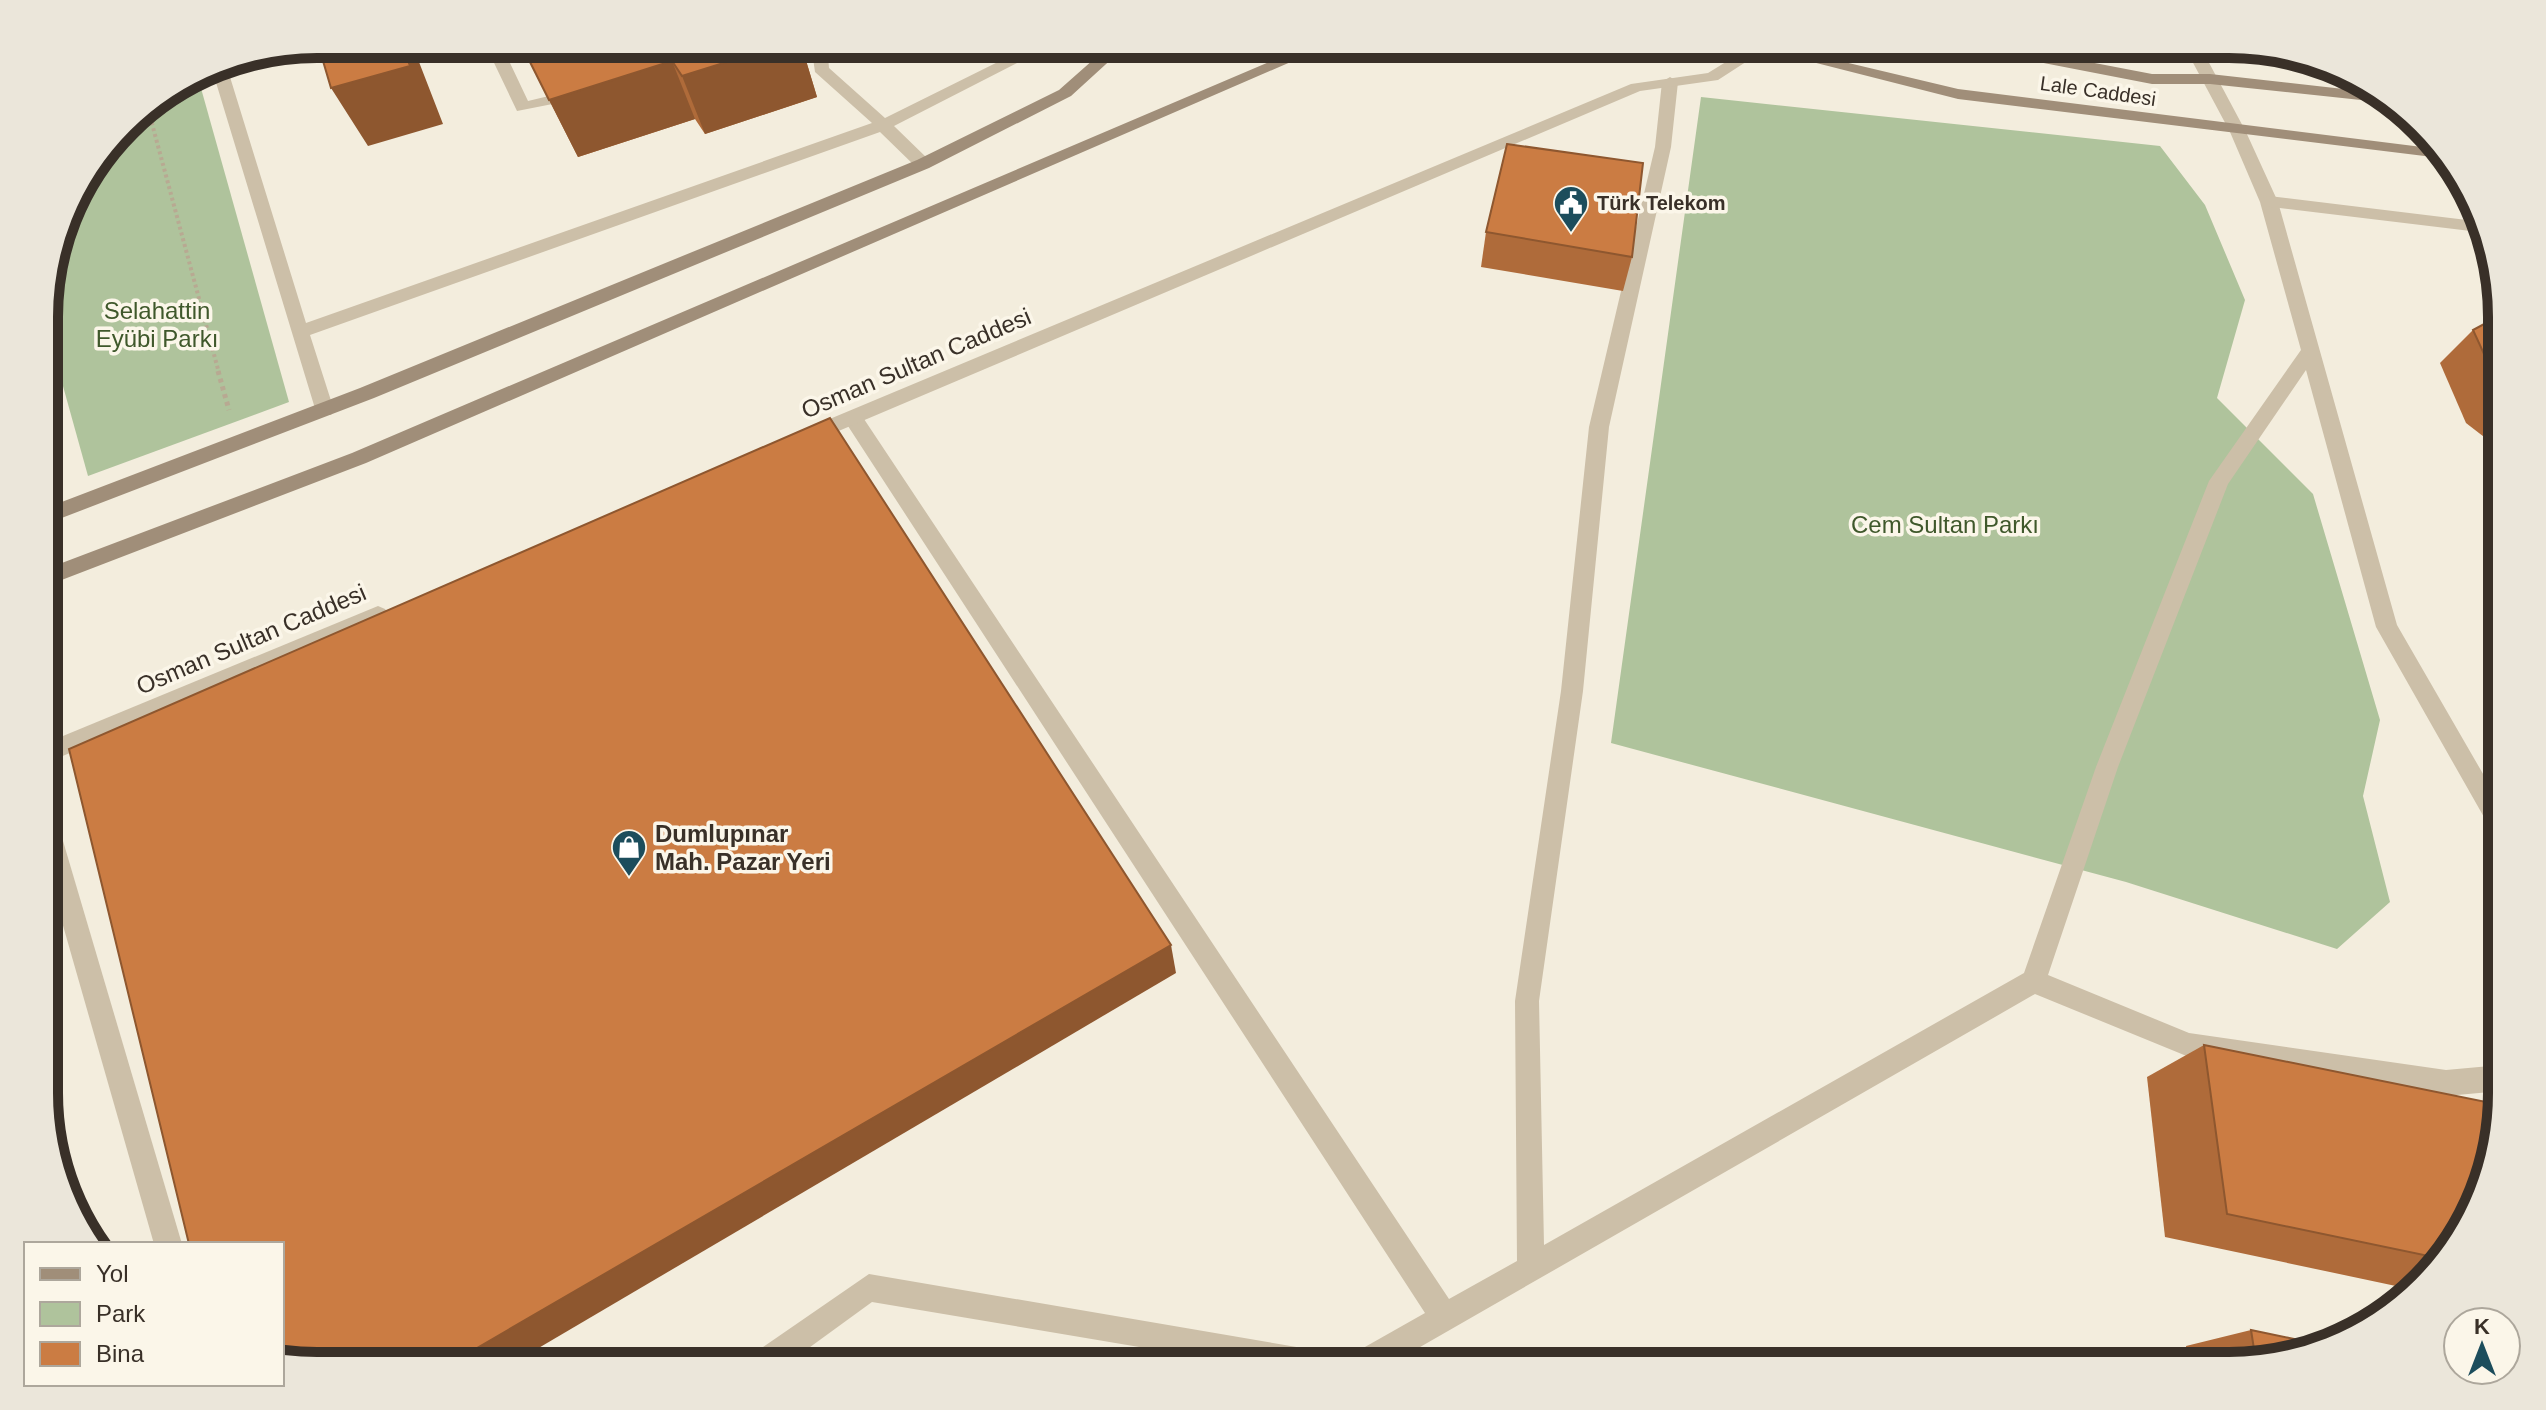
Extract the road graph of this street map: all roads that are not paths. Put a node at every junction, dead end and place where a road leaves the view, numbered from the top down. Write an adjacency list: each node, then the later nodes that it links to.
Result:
1 (1290, 58): 27 (main road)
2 (1738, 58): 12 (street, Osman Sultan Caddesi)
3 (1810, 58): 16 (main road, Lale Caddesi)
4 (2044, 58): 11 (main road, Lale Caddesi)
5 (2199, 58): 11 (street)
6 (500, 59): 13 (street)
7 (820, 59): 15 (street)
8 (1017, 59): 15 (street)
9 (1104, 59): 18 (main road)
10 (222, 77): 21 (street)
11 (2210, 79): 14 (main road, Lale Caddesi); 16 (street)
12 (1670, 82): 24 (street, Osman Sultan Caddesi); 35 (street)
13 (598, 89)
14 (2365, 97)
15 (883, 125): 18 (street); 21 (street)
16 (2238, 132): 17 (main road, Lale Caddesi); 19 (street)
17 (2430, 153)
18 (923, 164): 23 (main road)
19 (2269, 202): 20 (street); 22 (street)
20 (2471, 226)
21 (300, 332): 23 (street)
22 (2311, 349): 30 (street); 32 (street)
23 (324, 410): 26 (main road)
24 (853, 418): 25 (street, Osman Sultan Caddesi); 36 (street)
25 (794, 442)
26 (58, 512)
27 (58, 573)
28 (398, 607): 29 (street, Osman Sultan Caddesi)
29 (58, 748)
30 (2487, 802)
31 (58, 865): 34 (street)
32 (2034, 981): 33 (street); 35 (street)
33 (2487, 1079)
34 (167, 1242)
35 (1531, 1267): 36 (street)
36 (1444, 1316): 37 (street)
37 (1384, 1351)
38 (780, 1352): 39 (street)
39 (1252, 1352)

